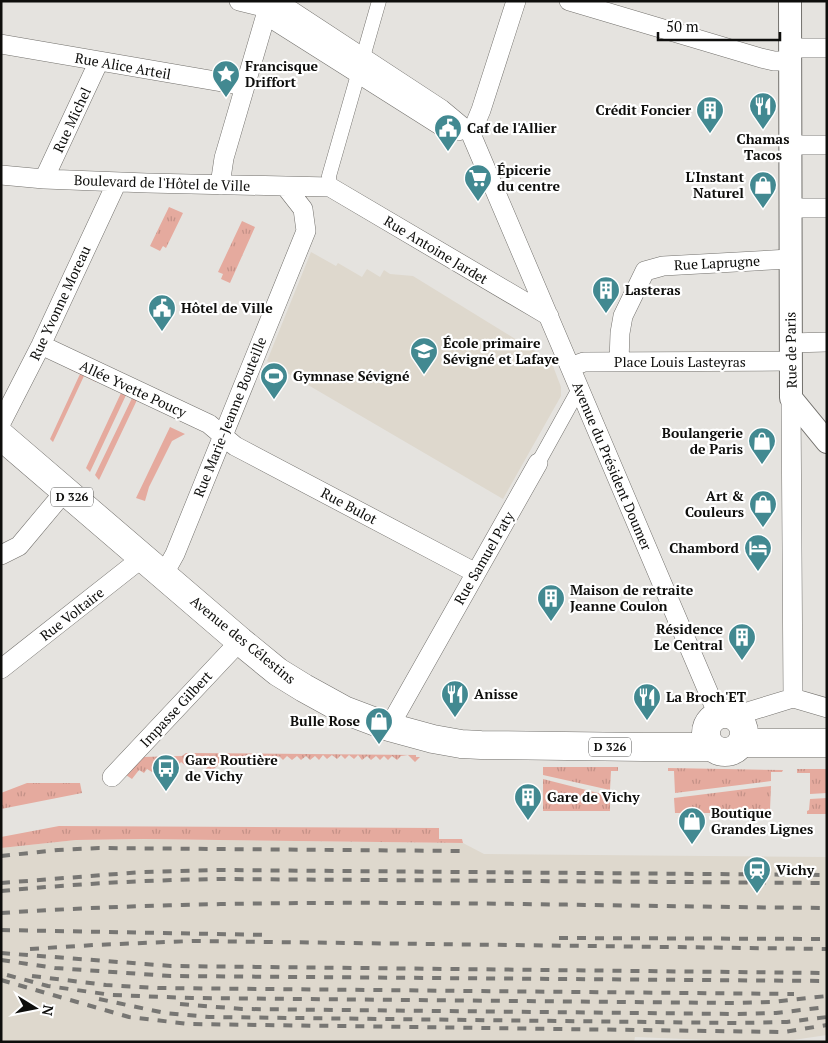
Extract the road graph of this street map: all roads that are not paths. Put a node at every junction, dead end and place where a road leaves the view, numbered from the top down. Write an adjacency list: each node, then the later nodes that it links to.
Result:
1 (239, 1): 6 (street)
2 (380, 1): 11 (street)
3 (516, 1): 13 (street)
4 (569, 1): 9 (street)
5 (790, 1): 9 (street, Rue de Paris)
6 (269, 5): 11 (street); 12 (street)
7 (1, 44): 10 (street, Rue Alice Arteil)
8 (827, 48): 9 (street)
9 (790, 54): 14 (street, Rue de Paris)
10 (99, 61): 12 (street, Rue Alice Arteil); 17 (street, Rue Michel)
11 (361, 66): 13 (street); 21 (street)
12 (245, 86): 19 (street)
13 (471, 134): 25 (street, Avenue du Président Doumer)
14 (790, 145): 15 (street); 22 (street, Rue de Paris)
15 (827, 145)
16 (1, 175): 17 (street, Boulevard de l'Hôtel de Ville)
17 (44, 178): 18 (street, Boulevard de l'Hôtel de Ville)
18 (117, 182): 19 (street, Boulevard de l'Hôtel de Ville); 27 (street, Rue Yvonne Moreau)
19 (220, 185): 20 (street, Boulevard de l'Hôtel de Ville)
20 (285, 186): 21 (street, Boulevard de l'Hôtel de Ville); 35 (street, Rue Marie-Jeanne Bouteille)
21 (327, 187): 25 (street, Rue Antoine Jardet)
22 (790, 208): 23 (street); 24 (street, Rue de Paris)
23 (827, 208)
24 (790, 259): 28 (street, Rue de Paris); 29 (street, Rue Laprugne)
25 (549, 316): 30 (street, Avenue du Président Doumer)
26 (827, 342): 28 (street, Place Louis Lasteyras)
27 (41, 345): 33 (street, Rue Yvonne Moreau); 35 (street, Allée Yvette Poucy)
28 (790, 352): 29 (street, Place Louis Lasteyras); 32 (street, Rue de Paris)
29 (619, 362): 30 (street, Place Louis Lasteyras)
30 (570, 367): 31 (street, Avenue du Président Doumer)
31 (579, 389): 37 (street, Rue Samuel Paty); 47 (street, Avenue du Président Doumer)
32 (791, 398): 36 (street); 44 (street, Rue de Paris)
33 (1, 423)
34 (1, 436): 38 (main road, Avenue des Célestins / D 326)
35 (223, 436): 40 (street, Rue Marie-Jeanne Bouteille); 41 (street, Rue Bulot)
36 (827, 442)
37 (538, 463): 41 (street, Rue Samuel Paty)
38 (65, 491): 39 (street); 40 (main road, Avenue des Célestins / D 326)
39 (1, 555)
40 (151, 565): 42 (main road, Avenue des Célestins / D 326); 43 (street, Rue Voltaire)
41 (476, 573): 46 (street, Rue Samuel Paty)
42 (240, 641): 46 (main road, Avenue des Célestins / D 326); 50 (street, Impasse Gilbert)
43 (1, 669)
44 (793, 698): 45 (street); 47 (street)
45 (827, 708)
46 (389, 727): 47 (main road, Avenue des Célestins / D 326)
47 (726, 730): 48 (main road); 49 (main road)
48 (827, 731)
49 (827, 743)
50 (112, 777)

